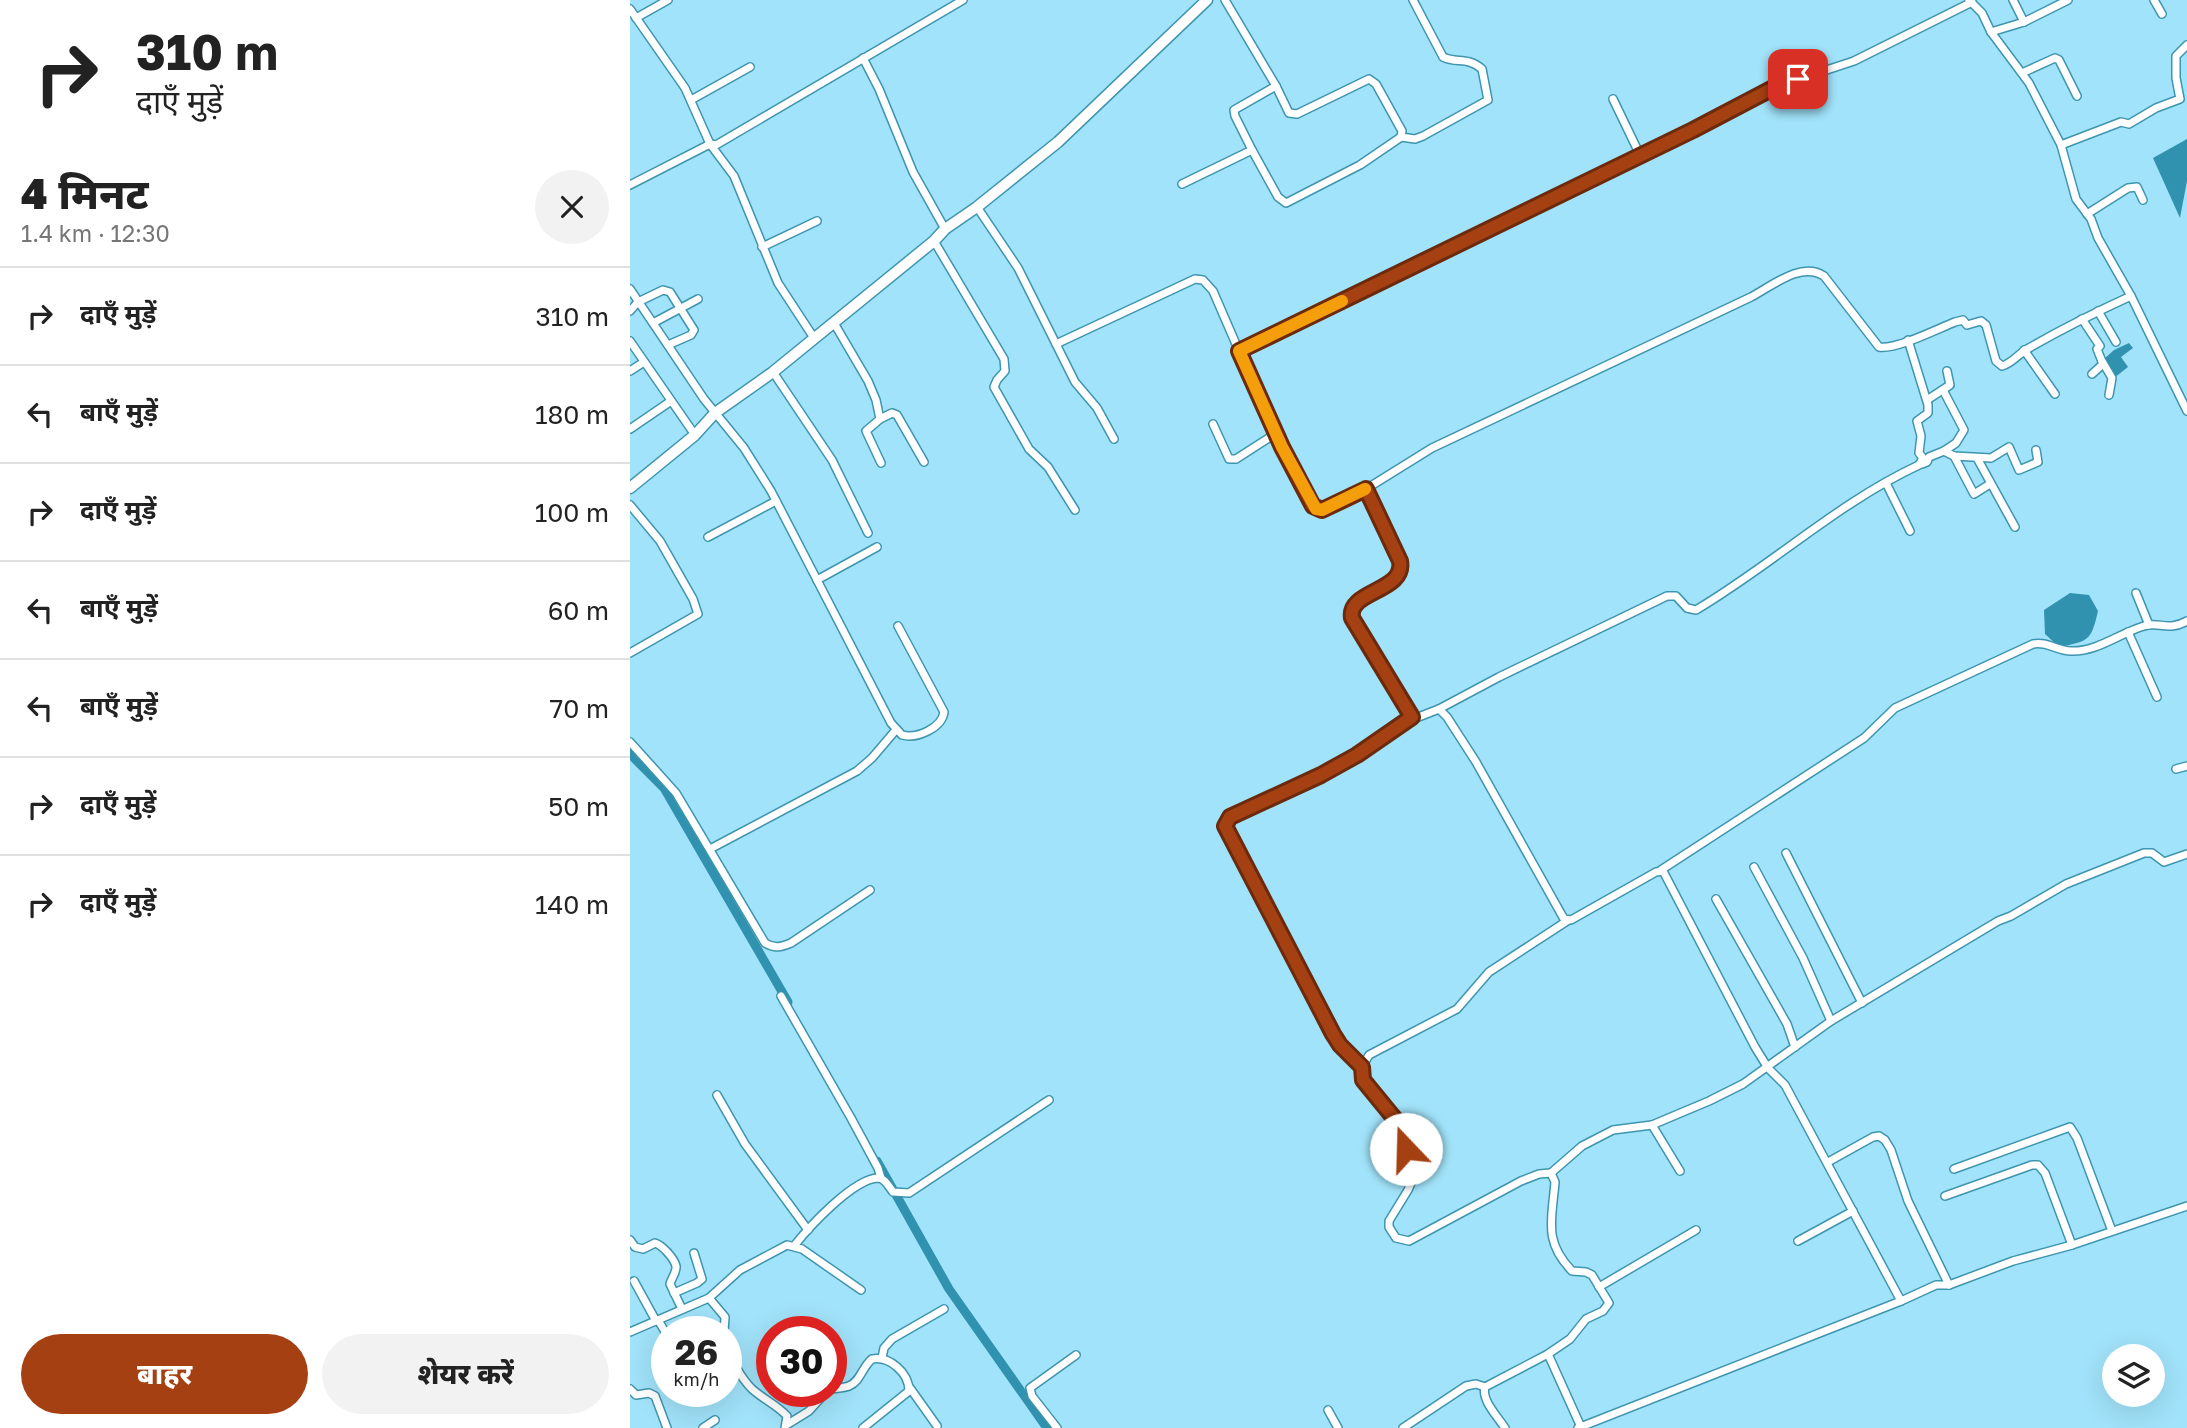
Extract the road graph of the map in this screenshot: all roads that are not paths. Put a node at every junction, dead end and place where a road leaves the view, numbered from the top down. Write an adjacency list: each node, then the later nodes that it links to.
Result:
1 (668, 0): 12 (street)
2 (963, 0): 16 (street)
3 (1225, 0): 19 (street)
4 (1413, 0): 23 (street)
5 (2013, 0): 13 (street)
6 (2068, 0): 13 (street)
7 (2154, 0): 11 (street)
8 (1970, 1): 14 (street); 27 (street)
9 (1202, 3): 31 (street)
10 (630, 9): 12 (street)
11 (2162, 14)
12 (636, 18): 22 (street)
13 (2024, 22): 14 (street)
14 (1991, 32): 18 (street)
15 (2187, 45): 25 (street)
16 (863, 58): 24 (street); 34 (street)
17 (750, 67): 22 (street)
18 (2022, 73): 20 (street); 25 (street)
19 (1276, 86): 23 (street); 26 (street)
20 (2077, 96)
21 (1613, 99): 27 (street)
22 (691, 100): 24 (street)
23 (1401, 137): 26 (street)
24 (710, 144): 29 (street); 36 (street)
25 (2061, 145): 32 (street)
26 (1252, 150): 28 (street)
27 (1640, 155): 54 (street)
28 (1182, 184)
29 (630, 185)
30 (2143, 200): 32 (street)
31 (977, 207): 34 (street); 51 (street)
32 (2087, 214): 38 (street)
33 (817, 221): 36 (street)
34 (945, 229): 35 (street)
35 (934, 241): 46 (street); 87 (street)
36 (762, 247): 47 (street)
37 (630, 289): 40 (street)
38 (2131, 296): 43 (street); 66 (street)
39 (698, 299): 41 (street)
40 (639, 302): 41 (street); 42 (street); 45 (street)
41 (682, 309): 45 (street); 52 (street)
42 (630, 311)
43 (2098, 312): 44 (street); 50 (street)
44 (2081, 319): 53 (street); 55 (street)
45 (653, 323): 52 (street)
46 (834, 323): 47 (street); 68 (street)
47 (814, 338): 59 (street)
48 (1908, 340): 53 (street); 64 (street); 84 (street)
49 (630, 341): 56 (street)
50 (2116, 342)
51 (1056, 344): 54 (street); 73 (street)
52 (668, 345): 67 (street)
53 (2024, 350): 62 (street)
54 (1239, 351): 71 (street)
55 (2102, 360): 60 (street); 63 (street)
56 (644, 362): 58 (street); 65 (street)
57 (1947, 371): 61 (street)
58 (630, 372)
59 (773, 372): 67 (street); 90 (street)
60 (2092, 373)
61 (1943, 390): 64 (street); 75 (street)
62 (2055, 394)
63 (2109, 395)
64 (1927, 400): 80 (street)
65 (671, 401): 70 (street); 72 (street)
66 (2187, 411)
67 (715, 413): 72 (street); 85 (street)
68 (880, 419): 78 (street); 79 (street)
69 (1213, 424): 71 (street)
70 (630, 429)
71 (1275, 434): 84 (street)
72 (695, 435): 83 (street)
73 (1114, 439)
74 (2036, 450): 77 (street)
75 (1944, 451): 76 (street); 80 (street)
76 (1954, 456): 77 (street); 82 (street)
77 (1977, 458): 82 (street)
78 (924, 462)
79 (881, 463)
80 (1922, 464): 81 (street)
81 (1886, 483): 89 (street); 101 (street)
82 (1990, 484): 88 (street)
83 (630, 488)
84 (1366, 489): 102 (street)
85 (776, 501): 91 (street); 93 (street)
86 (630, 505): 99 (street)
87 (1075, 510)
88 (2015, 527)
89 (1910, 531)
90 (868, 533)
91 (708, 537)
92 (877, 547): 93 (street)
93 (817, 580): 103 (street)
94 (2136, 593): 96 (street)
95 (2187, 621): 96 (street)
96 (2149, 625): 98 (street)
97 (898, 626): 103 (street)
98 (2128, 632): 100 (street); 111 (street)
99 (630, 653)
100 (2157, 697)
101 (1439, 709): 102 (street); 114 (street)
102 (1412, 717): 119 (street)
103 (895, 731): 107 (street)
104 (630, 742): 107 (street)
105 (2187, 766): 106 (street)
106 (2176, 769)
107 (710, 849): 112 (street)
108 (1786, 853): 116 (street)
109 (2187, 855): 116 (street)
110 (1754, 867): 117 (street)
111 (1661, 870): 114 (street); 120 (street)
112 (870, 890)
113 (1716, 899): 118 (street)
114 (1567, 921): 119 (street)
115 (781, 996): 128 (street)
116 (1862, 1003): 117 (street)
117 (1831, 1021): 118 (street)
118 (1795, 1047): 120 (street)
119 (1362, 1067): 127 (street)
120 (1768, 1068): 123 (street); 124 (street)
121 (717, 1095): 132 (street)
122 (1049, 1100): 128 (street)
123 (1653, 1125): 126 (street); 127 (street)
124 (1828, 1162): 131 (street); 141 (street)
125 (1954, 1168): 134 (street)
126 (1680, 1171)
127 (1550, 1173): 142 (street)
128 (881, 1178): 132 (street)
129 (1945, 1196): 137 (street)
130 (2187, 1206): 134 (street)
131 (1853, 1211): 136 (street); 146 (street)
132 (807, 1230): 138 (street)
133 (1696, 1230): 142 (street)
134 (2112, 1231): 137 (street)
135 (630, 1240): 144 (street)
136 (1798, 1241)
137 (2072, 1245): 141 (street)
138 (794, 1246): 143 (street); 145 (street)
139 (694, 1253): 144 (street)
140 (635, 1281): 149 (street)
141 (1949, 1285): 146 (street)
142 (1599, 1287): 155 (street)
143 (861, 1290)
144 (674, 1293): 147 (street)
145 (709, 1298): 147 (street); 151 (street)
146 (1901, 1301): 167 (street)
147 (682, 1309): 150 (street)
148 (944, 1310): 156 (street)
149 (655, 1316)
150 (666, 1316)
151 (724, 1316)
152 (651, 1323): 153 (street)
153 (630, 1332)
154 (1076, 1354): 171 (street)
155 (1548, 1354): 159 (street); 167 (street)
156 (882, 1358): 158 (street); 160 (street)
157 (742, 1373): 165 (street)
158 (847, 1386)
159 (1485, 1387): 173 (street); 174 (street)
160 (910, 1388): 166 (street); 170 (street)
161 (630, 1389): 168 (street)
162 (813, 1407): 165 (street)
163 (1328, 1410): 172 (street)
164 (715, 1420): 169 (street)
165 (787, 1426)
166 (937, 1426)
167 (1580, 1427)
168 (667, 1428)
169 (703, 1428)
170 (863, 1428)
171 (1057, 1428)
172 (1338, 1428)
173 (1403, 1428)
174 (1505, 1428)

